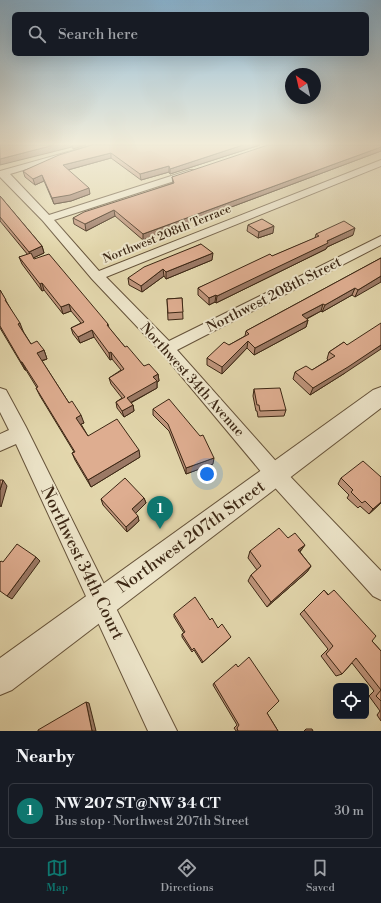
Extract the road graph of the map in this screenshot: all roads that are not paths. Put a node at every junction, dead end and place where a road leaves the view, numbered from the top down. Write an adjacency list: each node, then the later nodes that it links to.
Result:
1 (8, 179): 4 (street, Northwest 34th Avenue)
2 (171, 179): 4 (street)
3 (341, 179): 6 (street, Northwest 208th Terrace)
4 (48, 219): 6 (street, Northwest 34th Avenue)
5 (381, 240): 7 (street, Northwest 208th Street)
6 (97, 276): 7 (street, Northwest 34th Avenue)
7 (167, 349): 12 (street, Northwest 34th Avenue)
8 (0, 395): 10 (street, Northwest 34th Court)
9 (381, 396): 12 (street, Northwest 207th Street)
10 (20, 433): 11 (street); 14 (street, Northwest 34th Court)
11 (0, 443)
12 (275, 474): 13 (street, Northwest 34th Avenue); 14 (street, Northwest 207th Street)
13 (381, 588)
14 (102, 603): 15 (street, Northwest 207th Street); 16 (street, Northwest 34th Court)
15 (0, 678)
16 (163, 731)

